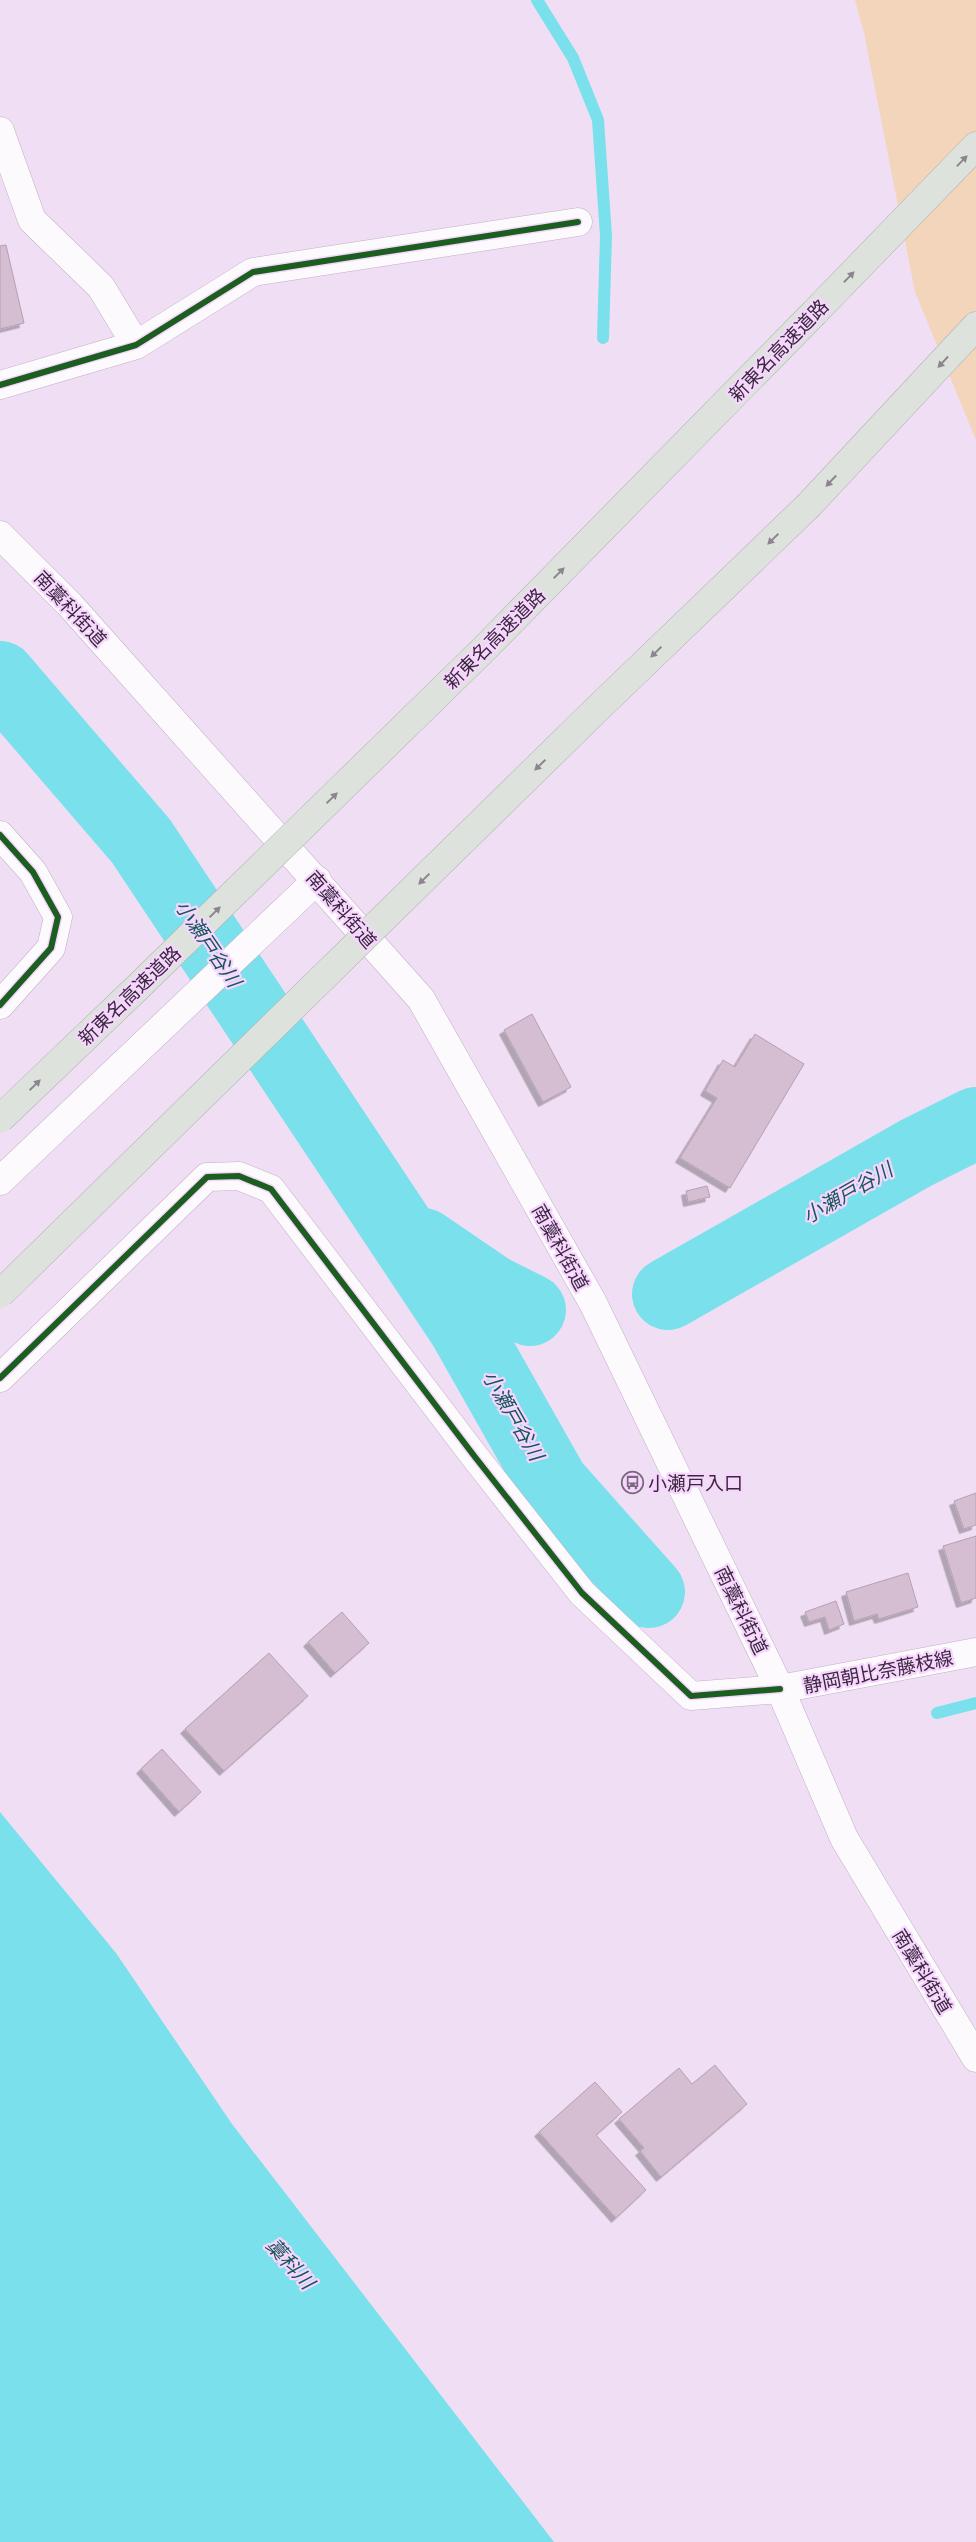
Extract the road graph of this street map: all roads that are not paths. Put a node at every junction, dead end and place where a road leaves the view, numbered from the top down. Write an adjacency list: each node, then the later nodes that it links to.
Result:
1 (0, 131): 5 (street)
2 (976, 146): 11 (highway, 新東名高速道路, one-way to 2, bridge)
3 (578, 222): 5 (street)
4 (976, 326): 13 (highway, one-way to 13, bridge)
5 (136, 345): 6 (street)
6 (0, 385)
7 (0, 535): 9 (street, 南藁科街道)
8 (0, 835): 10 (street)
9 (318, 880): 12 (street); 16 (street, 南藁科街道)
10 (0, 1006)
11 (0, 1119)
12 (0, 1182)
13 (0, 1294)
14 (0, 1378): 16 (street, 静岡朝比奈藤枝線)
15 (976, 1652): 16 (street, 静岡朝比奈藤枝線)
16 (780, 1689): 17 (street, 南藁科街道)
17 (976, 2058)

